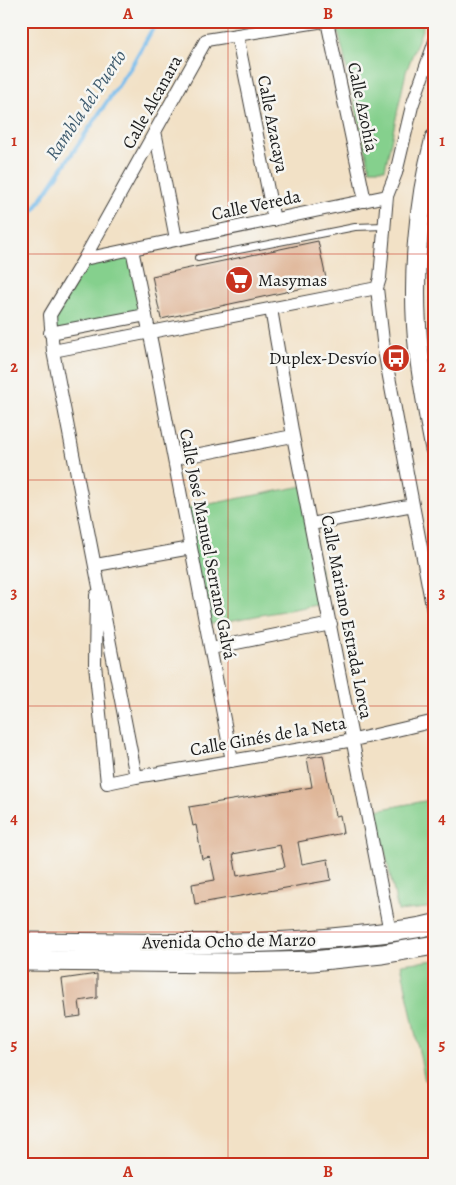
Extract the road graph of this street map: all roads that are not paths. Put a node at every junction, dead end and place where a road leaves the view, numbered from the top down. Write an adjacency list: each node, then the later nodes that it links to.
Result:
1 (326, 21): 2 (street, Calle Alcanara); 7 (street, Calle Azohía)
2 (238, 35): 4 (street, Calle Alcanara); 8 (street, Calle Azacaya)
3 (435, 41): 6 (street)
4 (155, 131): 10 (street); 12 (street, Calle Alcanara)
5 (435, 138): 21 (main road)
6 (387, 196): 7 (street, Calle Vereda); 9 (street)
7 (365, 201): 8 (street, Calle Vereda)
8 (274, 220): 10 (street, Calle Vereda)
9 (385, 226): 13 (lane); 14 (street)
10 (176, 240): 11 (street, Calle Vereda)
11 (132, 249): 12 (street, Calle Vereda); 16 (street, Calle José Manuel Serrano Galvá)
12 (84, 258): 18 (street, Calle Alcanara)
13 (198, 258)
14 (378, 288): 15 (street); 23 (street)
15 (272, 309): 17 (street); 20 (street, Calle Mariano Estrada Lorca)
16 (146, 315): 17 (street, Calle José Manuel Serrano Galvá); 18 (street)
17 (150, 332): 19 (street); 22 (street, Calle José Manuel Serrano Galvá)
18 (50, 333): 19 (street)
19 (54, 350): 26 (street)
20 (293, 436): 22 (street); 24 (street, Calle Mariano Estrada Lorca)
21 (435, 449)
22 (174, 460): 25 (street, Calle José Manuel Serrano Galvá)
23 (413, 505): 24 (street); 27 (street)
24 (311, 524): 28 (street, Calle Mariano Estrada Lorca)
25 (191, 548): 26 (street); 29 (street, Calle José Manuel Serrano Galvá)
26 (96, 565): 33 (street); 33 (street, Calle Ginés de la Neta)
27 (435, 622)
28 (331, 624): 29 (street); 31 (street, Calle Mariano Estrada Lorca)
29 (210, 648): 32 (street, Calle José Manuel Serrano Galvá)
30 (435, 721): 31 (street, Calle Ginés de la Neta)
31 (354, 740): 32 (street, Calle Ginés de la Neta); 35 (street, Calle Mariano Estrada Lorca)
32 (232, 761): 33 (street, Calle Ginés de la Neta)
33 (136, 777)
34 (435, 924): 35 (main road, Avenida Ocho de Marzo)
35 (390, 932): 36 (main road, Avenida Ocho de Marzo)
36 (21, 942)
37 (435, 945): 38 (main road, Avenida Ocho de Marzo)
38 (21, 961)

